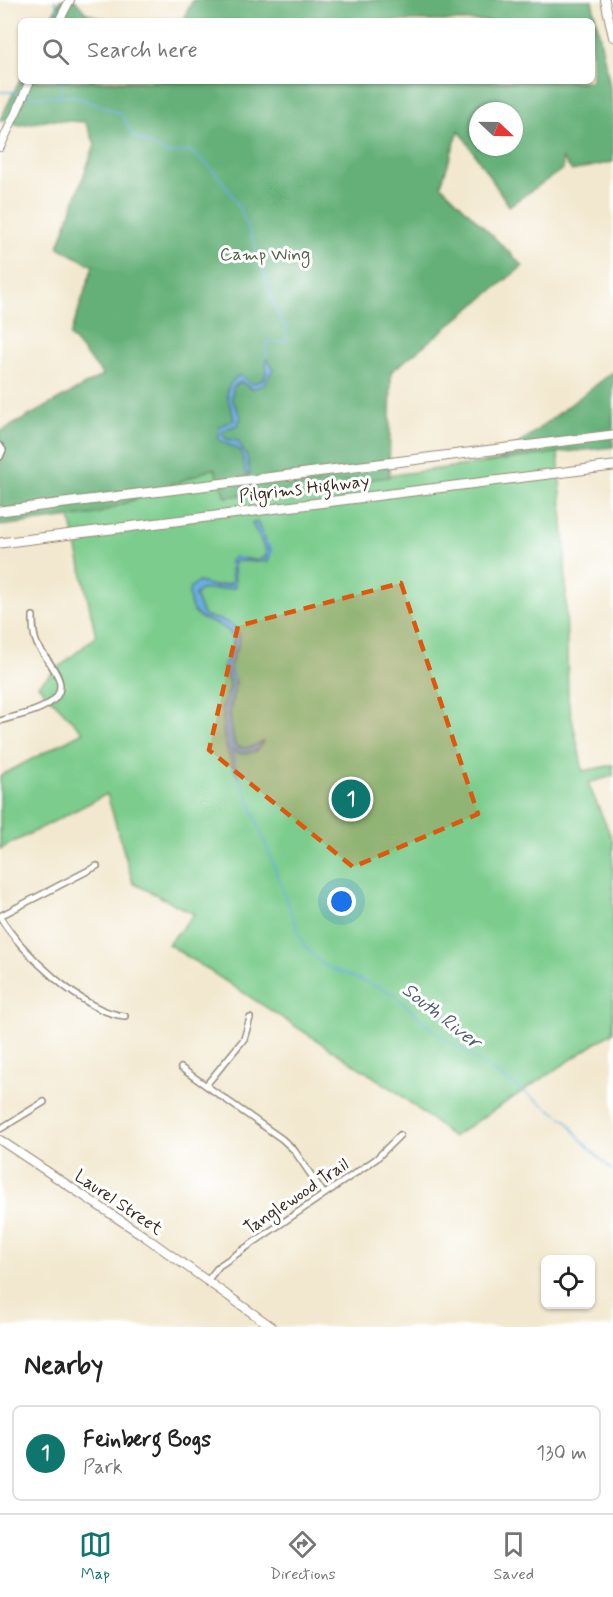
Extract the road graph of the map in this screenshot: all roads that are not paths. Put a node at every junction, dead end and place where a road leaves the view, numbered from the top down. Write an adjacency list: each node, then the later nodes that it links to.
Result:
1 (70, 0): 3 (main road)
2 (605, 0): 4 (main road)
3 (61, 18)
4 (613, 37)
5 (28, 84): 6 (main road)
6 (0, 147)
7 (613, 435): 11 (highway, Pilgrims Highway)
8 (0, 446): 9 (street)
9 (0, 457)
10 (613, 466): 12 (highway, Pilgrims Highway)
11 (0, 511)
12 (0, 543)
13 (33, 616): 14 (street)
14 (0, 721)
15 (97, 866): 16 (street)
16 (0, 917): 17 (street)
17 (125, 1016)
18 (250, 1018): 20 (street)
19 (182, 1068): 20 (street)
20 (207, 1084): 25 (street)
21 (44, 1102): 22 (street)
22 (0, 1129)
23 (400, 1135): 25 (street, Tanglewood Trail)
24 (0, 1140): 26 (main road, Laurel Street)
25 (324, 1194): 26 (street, Tanglewood Trail)
26 (207, 1281): 27 (main road, Laurel Street)
27 (272, 1327)

